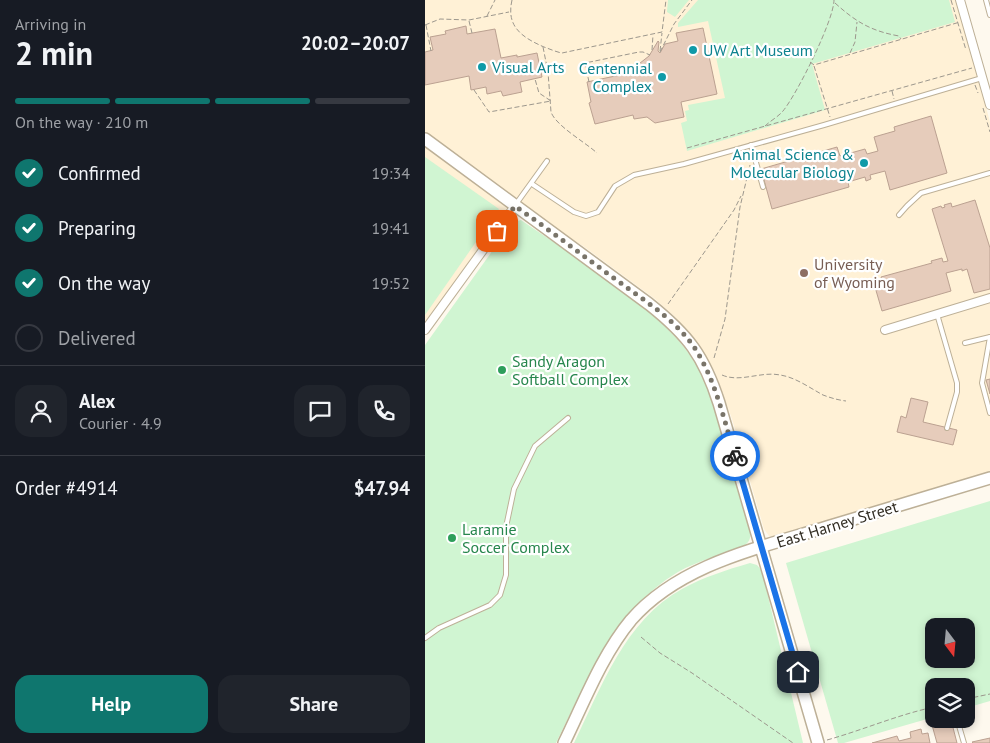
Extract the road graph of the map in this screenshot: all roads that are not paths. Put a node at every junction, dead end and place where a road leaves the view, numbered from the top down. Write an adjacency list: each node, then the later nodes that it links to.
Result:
1 (960, 0): 4 (street)
2 (986, 0): 3 (lane)
3 (990, 15)
4 (982, 78): 5 (street); 7 (lane)
5 (990, 105)
6 (425, 139): 12 (street)
7 (751, 145): 10 (lane); 11 (lane)
8 (547, 162): 10 (lane)
9 (990, 173): 13 (lane)
10 (532, 184): 12 (lane)
11 (763, 187)
12 (515, 206): 16 (street); 24 (street)
13 (899, 215)
14 (990, 298): 15 (street)
15 (937, 314): 17 (street); 22 (lane)
16 (425, 330)
17 (885, 330)
18 (990, 337): 19 (lane); 20 (lane)
19 (965, 343)
20 (990, 413)
21 (568, 418): 25 (lane)
22 (947, 428)
23 (990, 478): 24 (street, East Harney Street)
24 (762, 547): 27 (street, East Harney Street); 28 (street)
25 (425, 638)
26 (960, 728): 29 (lane)
27 (564, 743)
28 (818, 743)
29 (964, 743)

